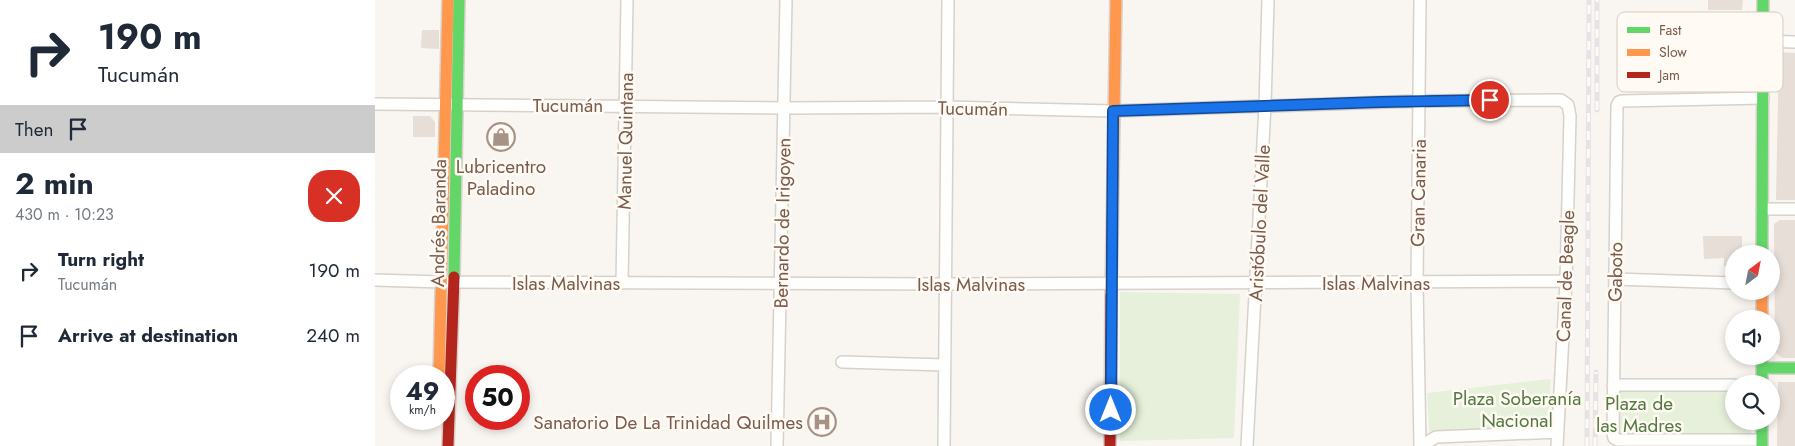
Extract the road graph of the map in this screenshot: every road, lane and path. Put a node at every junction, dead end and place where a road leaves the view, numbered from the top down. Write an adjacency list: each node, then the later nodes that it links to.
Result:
1 (447, 0): 16 (main road, Andrés Baranda)
2 (459, 0): 16 (main road, Andrés Baranda)
3 (627, 0): 13 (street, Manuel Quintana)
4 (786, 0): 18 (street, Bernardo de Irigoyen)
5 (948, 0): 17 (street)
6 (1116, 0): 19 (main road)
7 (1267, 0): 14 (street, Aristóbulo del Valle)
8 (1421, 0): 11 (street, Gran Canaria)
9 (1763, 92): 10 (main road)
10 (1763, 98): 21 (main road); 23 (street, Gaboto)
11 (1419, 101): 14 (street, Tucumán); 15 (street, Tucumán); 30 (street, Gran Canaria)
12 (375, 104): 16 (street, Tucumán)
13 (625, 105): 16 (street, Tucumán); 18 (street, Tucumán); 29 (street, Manuel Quintana)
14 (1265, 105): 19 (street, Tucumán); 28 (street, Aristóbulo del Valle)
15 (1567, 105): 25 (street, Canal de Beagle)
16 (452, 106): 26 (main road, Andrés Baranda); 27 (main road, Andrés Baranda)
17 (947, 107): 18 (street, Tucumán); 19 (street, Tucumán); 33 (street)
18 (785, 108): 32 (street, Bernardo de Irigoyen)
19 (1113, 111): 34 (main road)
20 (1795, 209): 21 (street)
21 (1762, 210): 22 (main road)
22 (1762, 245)
23 (1615, 279): 31 (street); 40 (street, Gaboto)
24 (375, 280): 26 (street, Islas Malvinas)
25 (1566, 281): 30 (street, Islas Malvinas); 44 (street, Canal de Beagle)
26 (442, 282): 27 (street, Islas Malvinas); 36 (main road, Andrés Baranda)
27 (454, 282): 29 (street, Islas Malvinas); 49 (main road, Andrés Baranda)
28 (1256, 282): 30 (street, Islas Malvinas); 34 (street, Islas Malvinas); 53 (street, Aristóbulo del Valle)
29 (622, 283): 32 (street, Islas Malvinas)
30 (1417, 283): 54 (street, Gran Canaria)
31 (1725, 283)
32 (781, 284): 33 (street, Islas Malvinas); 50 (street, Bernardo de Irigoyen)
33 (945, 284): 34 (street, Islas Malvinas); 37 (street)
34 (1111, 284): 52 (main road)
35 (842, 362): 37 (street)
36 (439, 365)
37 (945, 365): 51 (street)
38 (1778, 365): 39 (main road)
39 (1795, 368)
40 (1613, 385): 41 (street); 45 (street, Gaboto)
41 (1725, 385)
42 (437, 430): 48 (main road)
43 (1762, 430): 46 (main road)
44 (1558, 432): 54 (street); 55 (street, Canal de Beagle)
45 (1631, 443): 47 (street)
46 (1762, 443): 47 (street)
47 (1651, 444)
48 (437, 446)
49 (447, 446)
50 (777, 446)
51 (944, 446)
52 (1111, 446)
53 (1247, 446)
54 (1421, 446)
55 (1557, 446)

